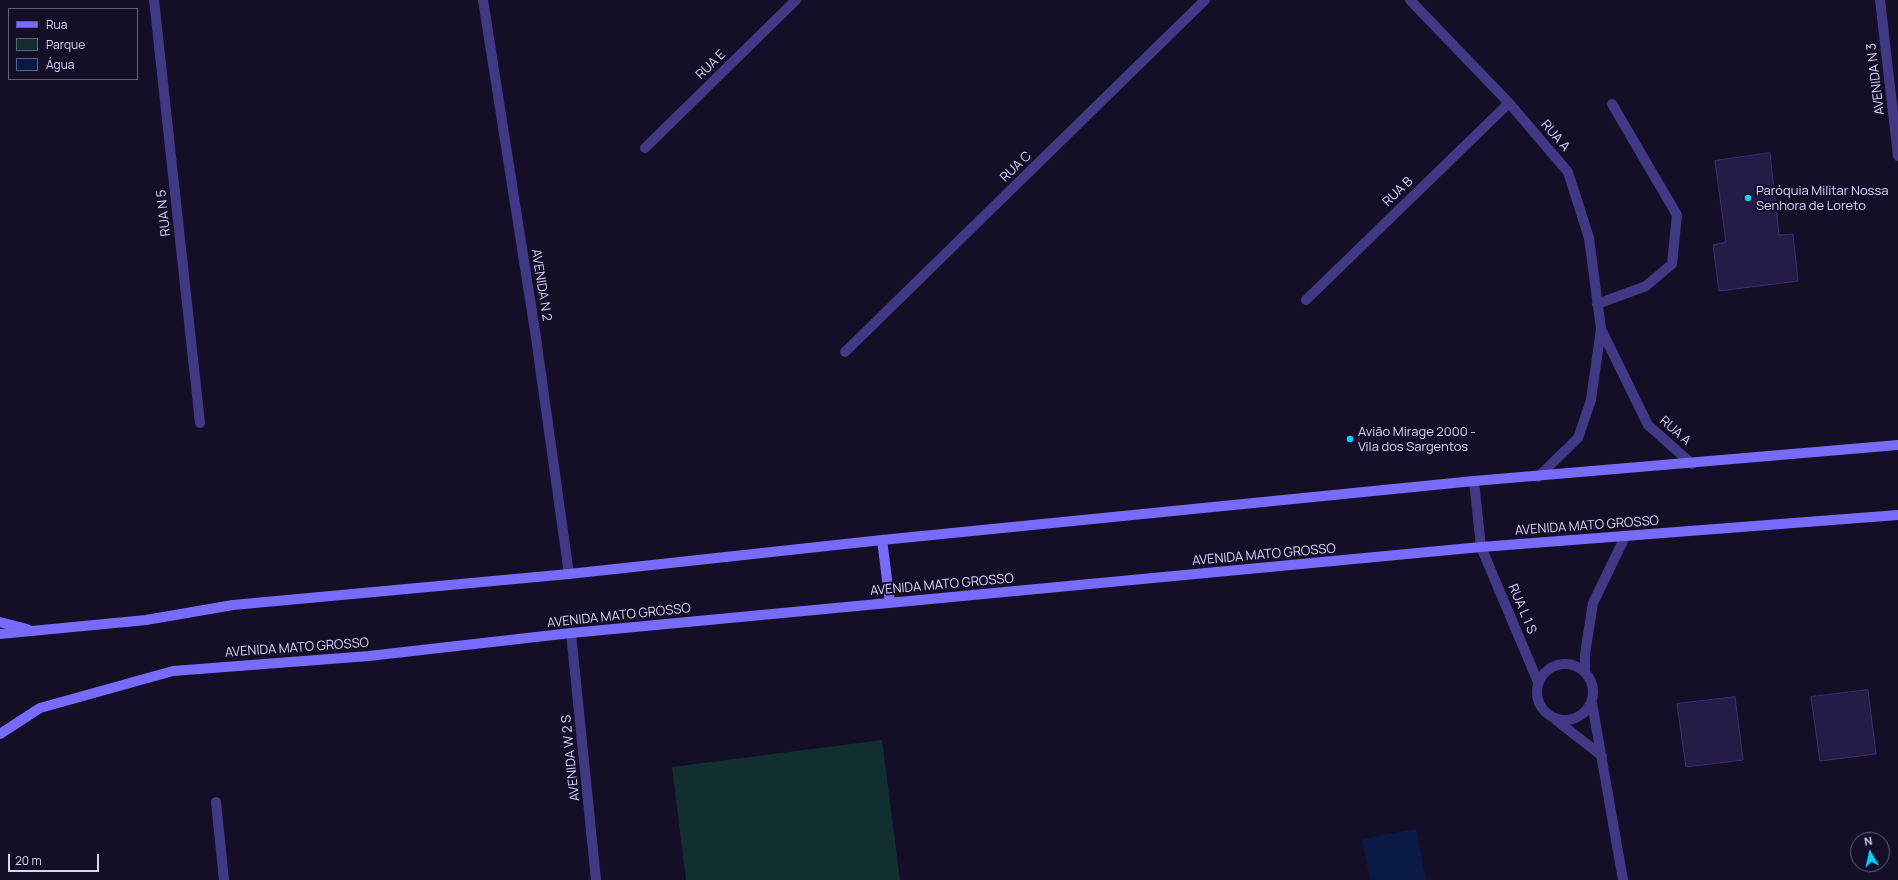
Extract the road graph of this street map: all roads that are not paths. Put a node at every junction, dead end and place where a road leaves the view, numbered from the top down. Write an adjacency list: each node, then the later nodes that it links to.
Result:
1 (154, 0): 15 (street, RUA N 5)
2 (483, 0): 24 (street, AVENIDA N 2)
3 (796, 0): 9 (street, RUA E)
4 (1205, 0): 14 (street, RUA C)
5 (1410, 0): 7 (street, RUA A)
6 (1880, 0): 10 (street, AVENIDA N 3)
7 (1509, 103): 11 (street, RUA B); 12 (street, RUA A)
8 (1612, 104): 12 (street)
9 (645, 148)
10 (1898, 156)
11 (1306, 300)
12 (1597, 304): 13 (street, RUA A)
13 (1601, 329): 17 (street, RUA A); 18 (street, RUA A)
14 (845, 352)
15 (200, 423)
16 (1898, 445): 17 (main road)
17 (1692, 464): 18 (main road)
18 (1538, 477): 19 (main road)
19 (1474, 481): 22 (main road); 23 (street, RUA L 1 S)
20 (1898, 515): 21 (main road, AVENIDA MATO GROSSO)
21 (1625, 537): 23 (main road, AVENIDA MATO GROSSO); 30 (street)
22 (882, 540): 24 (main road); 25 (main road)
23 (1481, 547): 25 (main road, AVENIDA MATO GROSSO); 31 (street, RUA L 1 S)
24 (569, 574): 27 (main road)
25 (890, 603): 29 (main road, AVENIDA MATO GROSSO)
26 (0, 622): 27 (main road)
27 (35, 631): 28 (main road)
28 (0, 634)
29 (571, 634): 34 (main road, AVENIDA MATO GROSSO); 38 (street, AVENIDA W 2 S)
30 (1585, 672): 31 (street); 32 (street)
31 (1538, 682): 33 (street)
32 (1592, 703): 33 (street); 35 (street)
33 (1554, 719): 35 (street)
34 (0, 734)
35 (1602, 756): 39 (street)
36 (216, 802): 37 (street)
37 (224, 880)
38 (596, 880)
39 (1623, 880)

